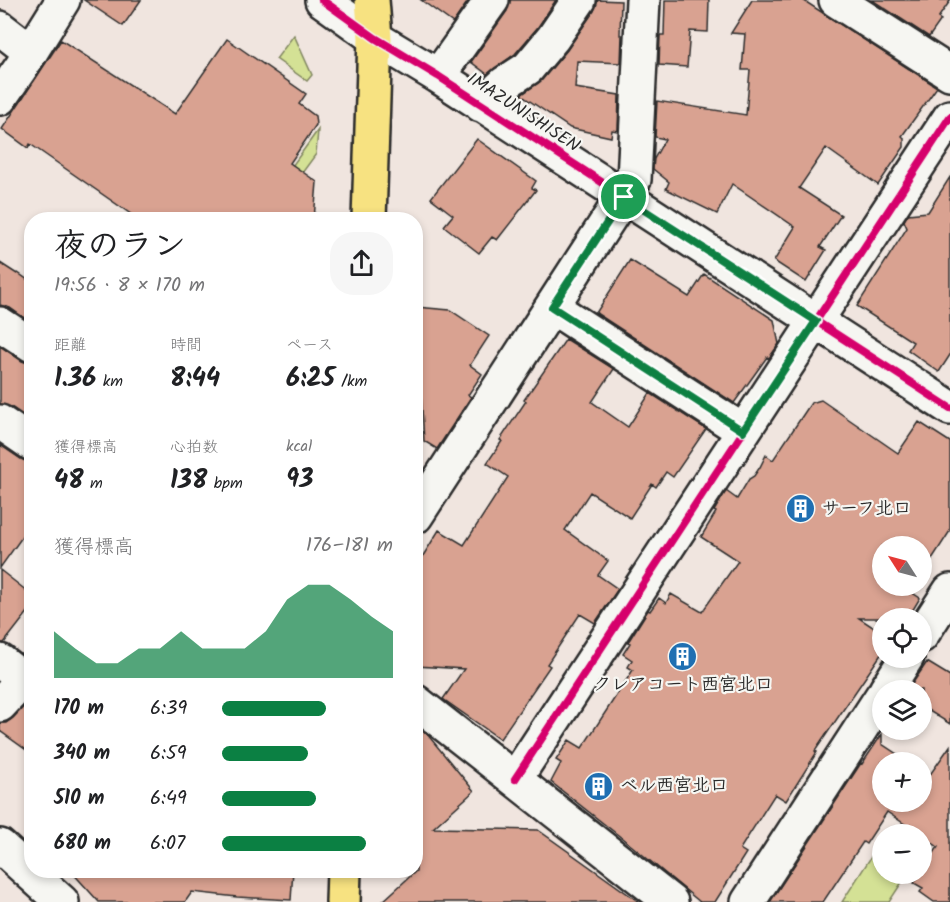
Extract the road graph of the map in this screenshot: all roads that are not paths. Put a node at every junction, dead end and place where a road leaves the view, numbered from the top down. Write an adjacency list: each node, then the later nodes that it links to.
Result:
1 (63, 0): 10 (street)
2 (322, 0): 9 (street, IMAZUNISHISEN)
3 (372, 0): 9 (highway)
4 (492, 0): 12 (street)
5 (579, 0): 14 (street)
6 (642, 0): 16 (street)
7 (836, 0): 11 (street)
8 (0, 28): 10 (street)
9 (375, 38): 12 (street, IMAZUNISHISEN); 17 (highway)
10 (31, 52): 13 (street)
11 (950, 73)
12 (438, 76): 14 (street, IMAZUNISHISEN)
13 (0, 98)
14 (481, 105): 16 (street, IMAZUNISHISEN)
15 (950, 117): 19 (street)
16 (624, 197): 18 (street); 19 (street, IMAZUNISHISEN)
17 (369, 212)
18 (552, 307): 24 (street); 26 (street)
19 (816, 321): 22 (street, IMAZUNISHISEN); 24 (street)
20 (0, 324): 21 (street)
21 (24, 340)
22 (950, 408)
23 (0, 422): 25 (street)
24 (743, 431): 33 (street)
25 (24, 438)
26 (423, 505)
27 (950, 591): 28 (street)
28 (932, 619)
29 (18, 671): 30 (street)
30 (0, 705)
31 (423, 707): 33 (street)
32 (872, 711): 41 (street)
33 (515, 779): 40 (street)
34 (4, 858): 35 (street)
35 (24, 873)
36 (30, 878): 38 (street)
37 (344, 878): 39 (highway)
38 (62, 902)
39 (343, 902)
40 (671, 902)
41 (748, 902)

